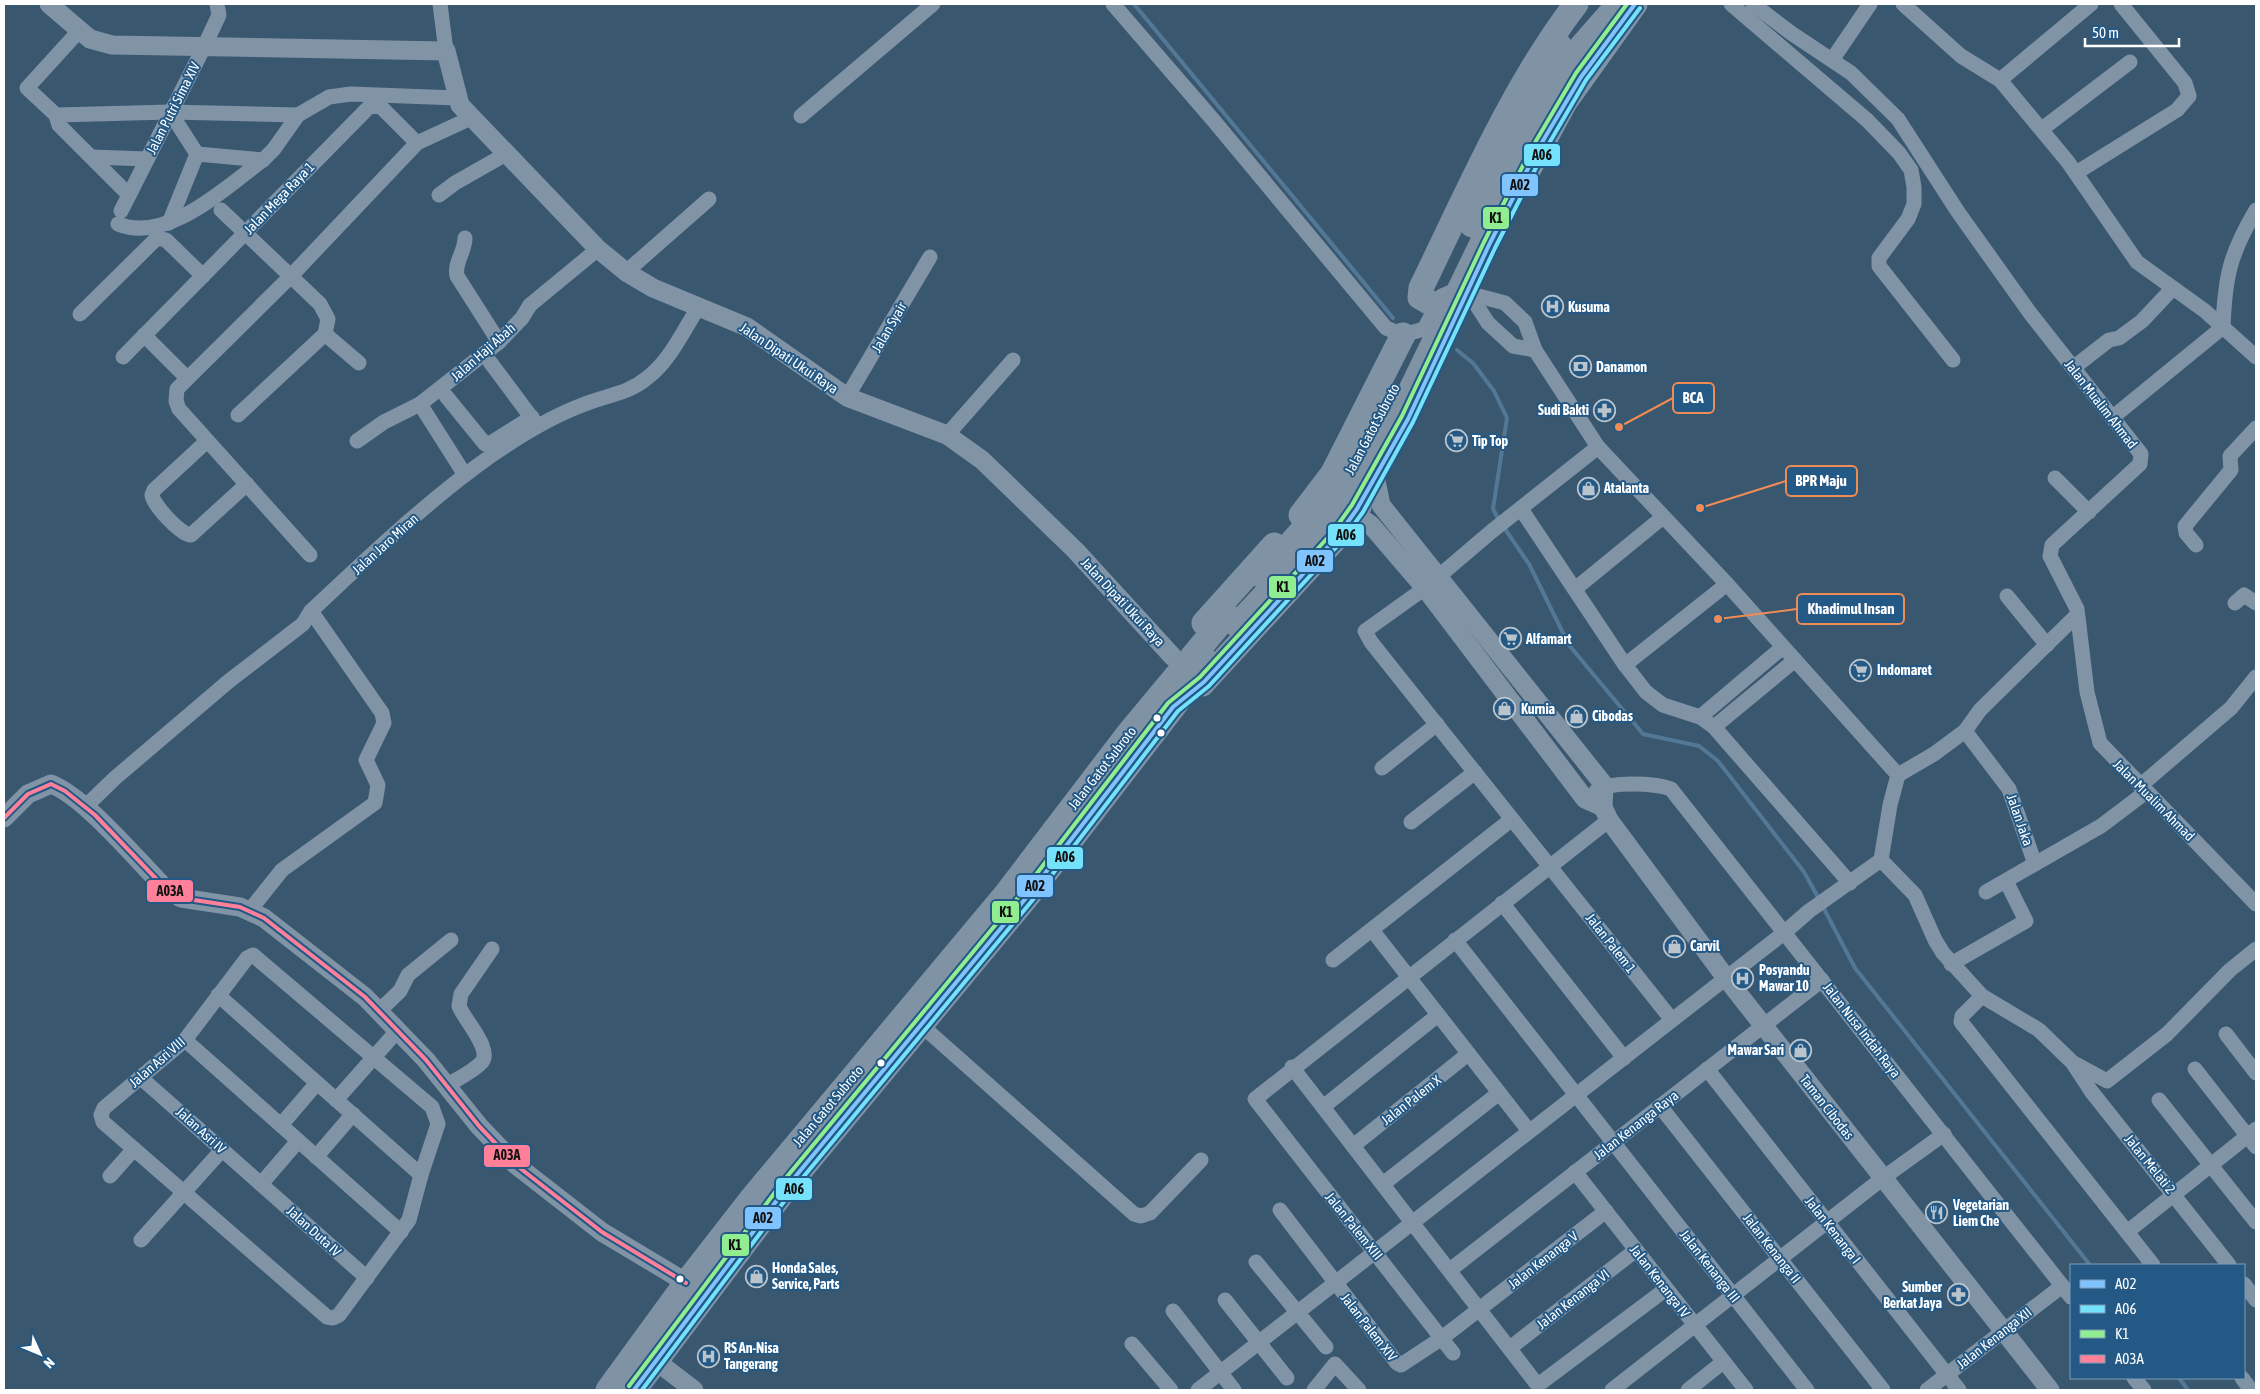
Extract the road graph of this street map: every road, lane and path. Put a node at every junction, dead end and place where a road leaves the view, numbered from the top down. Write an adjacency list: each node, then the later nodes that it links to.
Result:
1 (48, 4): 16 (street)
2 (217, 4): 17 (street, Jalan Putri Sima XIV)
3 (440, 4): 18 (street, Jalan Dipati Ukui Raya)
4 (933, 4): 27 (street)
5 (1113, 4): 56 (street)
6 (1576, 4): 52 (highway)
7 (1592, 4): 19 (highway, Jalan Gatot Subroto)
8 (1619, 4): 19 (highway, Jalan Gatot Subroto)
9 (1635, 4): 51 (highway)
10 (1731, 4): 65 (street)
11 (1753, 4): 20 (street, Jalan Mualim Ahmad)
12 (1870, 4): 20 (street)
13 (2121, 4): 36 (street)
14 (1908, 5): 22 (street)
15 (2083, 6): 22 (street)
16 (79, 31): 17 (street); 25 (street)
17 (204, 47): 18 (street); 24 (street, Jalan Putri Sima XIV)
18 (446, 51): 23 (street, Jalan Dipati Ukui Raya)
19 (1566, 51): 105 (highway, Jalan Gatot Subroto, bridge)
20 (1832, 60): 68 (street, Jalan Mualim Ahmad)
21 (2130, 62): 29 (street)
22 (2000, 80): 29 (street)
23 (457, 98): 26 (street); 28 (street, Jalan Dipati Ukui Raya)
24 (170, 112): 25 (street); 26 (street); 31 (street); 34 (street, Jalan Putri Sima XIV)
25 (56, 115): 33 (street)
26 (298, 115): 35 (street)
27 (801, 116)
28 (471, 118): 30 (street); 32 (street, Jalan Dipati Ukui Raya)
29 (2042, 129): 36 (street)
30 (416, 143): 43 (street, Jalan Mega Raya 1); 49 (street)
31 (197, 154): 35 (street); 42 (street)
32 (506, 154): 38 (street); 45 (street, Jalan Dipati Ukui Raya)
33 (92, 157): 34 (street); 37 (street)
34 (147, 159): 37 (street, Jalan Putri Sima XIV)
35 (263, 160): 42 (street)
36 (2076, 173): 50 (street)
37 (129, 195): 42 (street, Jalan Putri Sima XIV)
38 (440, 195)
39 (709, 199): 47 (street)
40 (220, 210): 43 (street)
41 (2256, 210): 55 (street)
42 (169, 223)
43 (245, 234): 48 (street, Jalan Mega Raya 1); 49 (street)
44 (465, 238): 59 (street)
45 (598, 249): 47 (street, Jalan Dipati Ukui Raya); 59 (street, Jalan Haji Abah)
46 (930, 257): 71 (street, Jalan Syair)
47 (626, 272): 53 (street, Jalan Dipati Ukui Raya)
48 (203, 276): 54 (street); 58 (street, Jalan Mega Raya 1)
49 (290, 277): 57 (street); 69 (street)
50 (2173, 288): 55 (street); 68 (street)
51 (1468, 294): 52 (street); 60 (street); 60 (street); 63 (highway)
52 (1436, 306): 56 (street)
53 (698, 308): 71 (street, Jalan Dipati Ukui Raya); 75 (street, Jalan Jaro Miran)
54 (80, 314)
55 (2223, 327): 62 (street); 74 (street)
56 (1413, 332): 63 (highway); 101 (highway)
57 (325, 334): 67 (street); 73 (street)
58 (144, 335): 61 (street, Jalan Mega Raya 1); 69 (street)
59 (498, 342): 72 (street, Jalan Haji Abah)
60 (1535, 350): 80 (street)
61 (123, 357)
62 (2256, 357)
63 (1435, 359): 83 (highway)
64 (1013, 360): 77 (street)
65 (1953, 360)
66 (490, 362): 75 (street)
67 (359, 363)
68 (2073, 368): 74 (street, Jalan Mualim Ahmad)
69 (187, 378): 78 (street)
70 (446, 396): 75 (street)
71 (847, 397): 77 (street, Jalan Dipati Ukui Raya)
72 (420, 404): 79 (street, Jalan Haji Abah); 81 (street)
73 (238, 414)
74 (2114, 417): 85 (street, Jalan Mualim Ahmad)
75 (535, 422): 81 (street, Jalan Jaro Miran)
76 (2256, 428): 89 (street)
77 (947, 435): 101 (street, Jalan Dipati Ukui Raya)
78 (207, 441): 84 (street); 84 (street)
79 (358, 441)
80 (1598, 447): 86 (street); 88 (street)
81 (465, 475): 97 (street, Jalan Jaro Miran)
82 (2055, 478): 85 (street)
83 (1376, 481): 87 (highway); 91 (street)
84 (247, 484): 90 (street)
85 (2089, 512): 98 (street, Jalan Mualim Ahmad)
86 (1516, 513): 91 (street); 93 (street)
87 (1352, 517): 91 (street); 105 (highway)
88 (1664, 517): 92 (street); 93 (street)
89 (2196, 545)
90 (310, 555)
91 (1431, 582): 107 (street, Jalan Palem 1); 113 (street); 115 (street)
92 (1727, 584): 100 (street); 103 (street)
93 (1575, 589): 103 (street)
94 (2007, 596): 99 (street)
95 (2235, 603): 96 (street)
96 (2256, 603)
97 (311, 611): 116 (street, Jalan Jaro Miran); 129 (street)
98 (2077, 615): 99 (street); 114 (street, Jalan Mualim Ahmad)
99 (2047, 645): 109 (street)
100 (1783, 647): 102 (street); 106 (street)
101 (1173, 657): 105 (highway)
102 (1795, 660): 108 (street); 112 (street)
103 (1625, 665): 106 (street)
104 (2256, 677): 114 (street)
105 (1166, 701): 146 (highway, Jalan Gatot Subroto); 207 (highway, Jalan Gatot Subroto)
106 (1700, 717): 108 (street)
107 (1437, 724): 110 (street); 111 (street, Jalan Palem 1)
108 (1714, 726): 125 (street)
109 (1965, 731): 112 (street); 122 (street, Jalan Jaka)
110 (1382, 768)
111 (1475, 772): 119 (street, Jalan Palem 1); 120 (street)
112 (1898, 774): 121 (street)
113 (1604, 786): 115 (street); 117 (street); 131 (street, Jalan Nusa Indah Raya)
114 (2143, 789): 122 (street); 128 (street, Jalan Mualim Ahmad)
115 (1585, 799): 117 (street)
116 (85, 808): 118 (street); 129 (street)
117 (1606, 814): 123 (street); 139 (street, Taman Cibodas)
118 (4, 818)
119 (1512, 819): 123 (street, Jalan Palem 1); 130 (street)
120 (1411, 822)
121 (1881, 860): 125 (street); 137 (street)
122 (2035, 864): 124 (street)
123 (1550, 866): 127 (street); 145 (street, Jalan Palem 1)
124 (2006, 881): 126 (street); 137 (street)
125 (1850, 883): 131 (street)
126 (1986, 892)
127 (1502, 903): 133 (street); 153 (street)
128 (2256, 904)
129 (250, 910): 143 (street)
130 (1372, 930): 136 (street); 138 (street)
131 (1785, 932): 139 (street); 140 (street, Jalan Nusa Indah Raya)
132 (451, 940): 143 (street)
133 (1455, 940): 138 (street); 163 (street, Jalan Kenanga III)
134 (492, 949): 161 (street)
135 (2256, 949): 154 (street)
136 (1333, 960)
137 (1951, 964): 142 (street)
138 (1408, 977): 144 (street); 155 (street)
139 (1726, 978): 145 (street); 147 (street, Taman Cibodas)
140 (1822, 980): 147 (street, Jalan Kenanga Raya); 171 (street, Jalan Nusa Indah Raya)
141 (218, 995): 150 (street, Jalan Asri VIII); 152 (street, Jalan Asri VIII); 160 (street)
142 (1982, 996): 154 (street); 195 (street)
143 (380, 1011): 148 (street)
144 (1438, 1015): 151 (street); 167 (street)
145 (1672, 1020): 153 (street)
146 (920, 1025): 179 (street); 207 (highway, Jalan Gatot Subroto)
147 (1763, 1025): 156 (street, Jalan Kenanga Raya); 184 (street, Taman Cibodas)
148 (398, 1030): 152 (street); 161 (street)
149 (2226, 1034): 158 (street)
150 (185, 1040): 159 (street, Jalan Asri VIII); 169 (street)
151 (1468, 1054): 162 (street); 175 (street, Jalan Palem X)
152 (374, 1056): 164 (street); 182 (street)
153 (1624, 1058): 163 (street)
154 (2072, 1062): 188 (street, Jalan Melati 2)
155 (1292, 1067): 167 (street); 198 (street, Jalan Palem XIII)
156 (1707, 1069): 166 (street, Jalan Kenanga Raya); 192 (street, Jalan Kenanga I)
157 (2195, 1069): 172 (street)
158 (2256, 1073)
159 (140, 1076): 176 (street, Jalan Asri VIII); 177 (street, Jalan Asri IV)
160 (317, 1083): 164 (street); 169 (street)
161 (448, 1085): 207 (street)
162 (1499, 1093): 170 (street); 186 (street)
163 (1576, 1094): 170 (street); 174 (street, Jalan Kenanga III)
164 (336, 1100): 168 (street)
165 (2159, 1100): 180 (street)
166 (1660, 1106): 174 (street, Jalan Kenanga Raya); 199 (street, Jalan Kenanga II)
167 (1323, 1107): 175 (street)
168 (353, 1114): 178 (street); 182 (street)
169 (281, 1125): 173 (street)
170 (1529, 1131): 191 (street)
171 (1944, 1134): 184 (street); 209 (street, Jalan Nusa Indah Raya)
172 (2253, 1137): 180 (street)
173 (298, 1140): 178 (street); 185 (street)
174 (1613, 1142): 181 (street, Jalan Kenanga Raya); 210 (street, Jalan Kenanga III)
175 (1353, 1146): 186 (street)
176 (134, 1149): 183 (street); 187 (street)
177 (222, 1150): 185 (street, Jalan Asri IV); 187 (street)
178 (316, 1157): 194 (street)
179 (1201, 1160)
180 (2211, 1165): 188 (street); 193 (street)
181 (1575, 1172): 190 (street, Jalan Kenanga IV); 203 (street, Jalan Kenanga Raya)
182 (421, 1175): 194 (street)
183 (110, 1176)
184 (1883, 1178): 192 (street); 217 (street, Taman Cibodas)
185 (261, 1184): 204 (street, Jalan Duta IV)
186 (1383, 1184): 191 (street)
187 (184, 1191): 196 (street); 204 (street)
188 (2174, 1194): 195 (street); 202 (street, Jalan Melati 2)
189 (1280, 1210): 205 (street, Jalan Palem XIV)
190 (1606, 1211): 197 (street, Jalan Kenanga IV); 213 (street, Jalan Kenanga V)
191 (1412, 1222): 198 (street); 203 (street)
192 (1827, 1222): 199 (street); 227 (street, Jalan Kenanga I)
193 (2256, 1222)
194 (401, 1232): 204 (street)
195 (2127, 1232): 201 (street)
196 (141, 1240)
197 (1636, 1250): 208 (street, Jalan Kenanga IV); 222 (street, Jalan Kenanga VI)
198 (1374, 1252): 205 (street); 218 (street, Jalan Palem XIII)
199 (1780, 1259): 210 (street); 243 (street, Jalan Kenanga II)
200 (1256, 1262): 215 (street)
201 (2152, 1264)
202 (2228, 1264)
203 (1450, 1270): 213 (street)
204 (367, 1278)
205 (1334, 1283): 215 (street); 218 (street, Jalan Palem XIV)
206 (2245, 1285): 212 (street)
207 (696, 1288): 224 (highway, Jalan Gatot Subroto); 231 (highway, Jalan Gatot Subroto)
208 (1666, 1288): 216 (street, Jalan Kenanga IV); 222 (street)
209 (2067, 1292): 217 (street, Jalan Kenanga XII)
210 (1733, 1296): 216 (street); 242 (street, Jalan Kenanga III)
211 (1225, 1300): 219 (street)
212 (2256, 1300)
213 (1480, 1309): 218 (street, Jalan Palem XIV); 222 (street)
214 (1173, 1311): 226 (street)
215 (1298, 1312): 219 (street); 221 (street)
216 (1695, 1325): 225 (street, Jalan Kenanga IV); 239 (street)
217 (2003, 1331): 227 (street, Jalan Kenanga XII); 246 (street, Taman Cibodas)
218 (1442, 1338): 223 (street, Jalan Palem XIII)
219 (1258, 1342): 226 (street); 228 (street)
220 (1132, 1344): 234 (street)
221 (1326, 1347)
222 (1510, 1348)
223 (1453, 1352)
224 (656, 1361): 232 (highway, Jalan Gatot Subroto); 233 (street)
225 (1724, 1362): 240 (street); 241 (street, Jalan Kenanga IV)
226 (1220, 1372): 235 (street); 236 (street)
227 (1947, 1375): 244 (street, Jalan Kenanga XII); 245 (street, Jalan Kenanga I)
228 (1287, 1378)
229 (2135, 1379): 247 (street)
230 (2243, 1379): 248 (street)
231 (608, 1390)
232 (634, 1390)
233 (694, 1390)
234 (1171, 1390)
235 (1198, 1390)
236 (1234, 1390)
237 (1314, 1390): 238 (street)
238 (1359, 1390)
239 (1612, 1390)
240 (1688, 1390)
241 (1746, 1390)
242 (1807, 1390)
243 (1884, 1390)
244 (1927, 1390)
245 (1959, 1390)
246 (2050, 1390)
247 (2144, 1390)
248 (2252, 1390)

